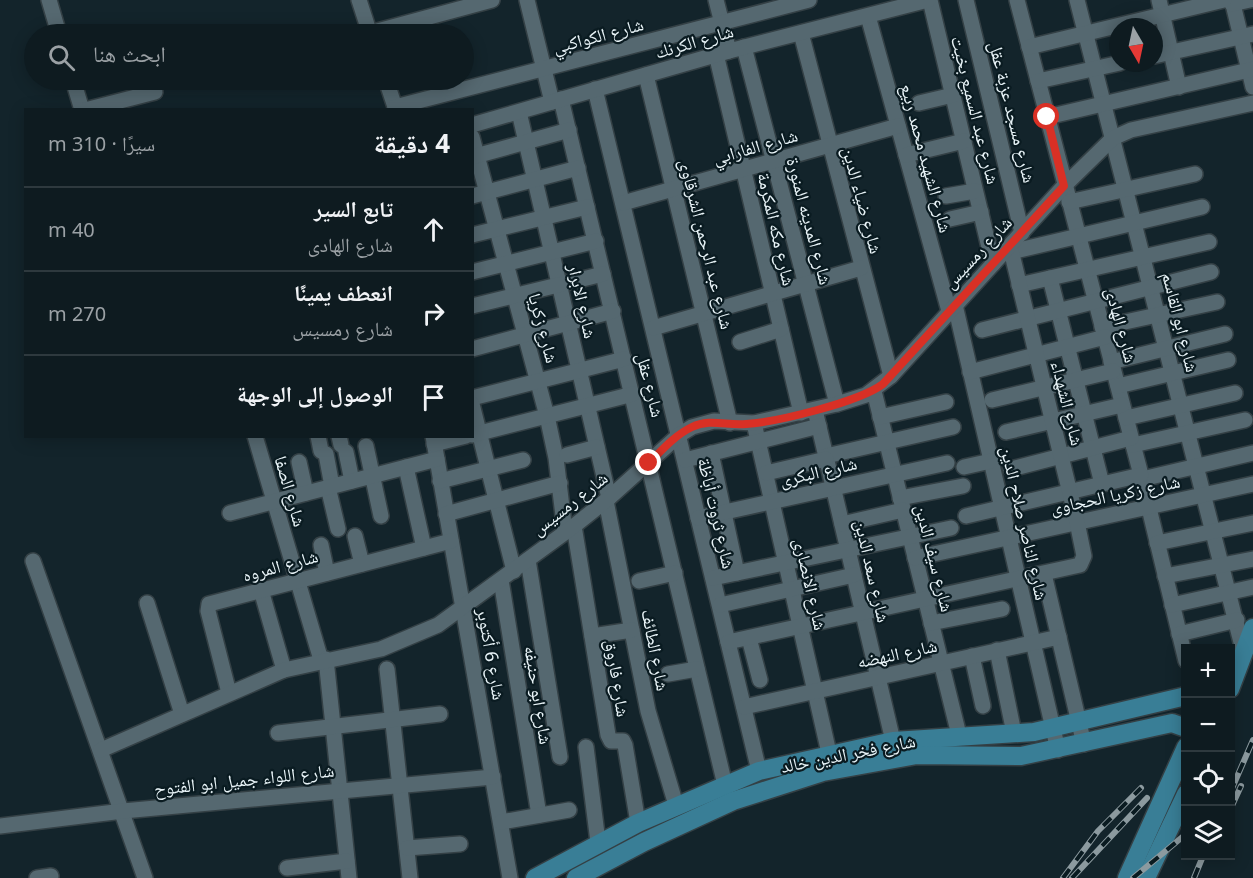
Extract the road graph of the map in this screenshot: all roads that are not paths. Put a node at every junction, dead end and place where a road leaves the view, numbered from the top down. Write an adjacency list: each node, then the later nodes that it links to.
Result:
1 (49, 0): 17 (street)
2 (359, 0): 18 (street)
3 (492, 0): 13 (street)
4 (527, 0): 29 (street, شارع عقل)
5 (716, 0): 16 (street)
6 (809, 0): 16 (street, شارع الكواكبي)
7 (929, 0): 15 (street, شارع الكرنك); 41 (street, شارع عبد السميع بخيت)
8 (966, 0): 80 (street, شارع مسجد عزبة عقل)
9 (1017, 0): 23 (street, شارع الهادى)
10 (1077, 0): 21 (street, شارع ابو القاسم)
11 (1250, 0): 12 (street)
12 (1229, 1): 14 (street); 22 (street)
13 (436, 7): 19 (street)
14 (1161, 7): 21 (street); 25 (street)
15 (868, 16): 20 (street, شارع الكرنك); 52 (street, شارع الشهيد محمد ربيع)
16 (722, 23): 24 (street); 29 (street, شارع الكواكبي)
17 (56, 24)
18 (367, 24)
19 (394, 24)
20 (801, 33): 24 (street, شارع الكرنك); 57 (street, شارع ضياء الدين)
21 (1086, 33): 23 (street); 28 (street, شارع ابو القاسم)
22 (1247, 35): 25 (street); 30 (street)
23 (1029, 47): 32 (street, شارع الهادى)
24 (730, 51): 31 (street, شارع الكرنك); 60 (street, شارع المدينه المنورة); 62 (street, شارع مكه المكرمة)
25 (1171, 52): 26 (street); 34 (street)
26 (1163, 54)
27 (1109, 65): 28 (street)
28 (1095, 68): 32 (street); 45 (street, شارع ابو القاسم)
29 (544, 69): 33 (street, شارع الكواكبي); 42 (street, شارع عقل)
30 (1251, 70): 34 (street); 35 (street)
31 (646, 75): 36 (street, شارع الكرنك); 66 (street, شارع عبد الرحمن الشرقاوى)
32 (1038, 81): 50 (street, شارع الهادى)
33 (474, 87)
34 (1179, 87): 45 (street)
35 (1253, 87)
36 (595, 89): 42 (street, شارع الكرنك); 72 (street, شارع ثروت أباظة)
37 (77, 90): 46 (street)
38 (390, 90): 48 (street)
39 (464, 90): 48 (street, شارع الكواكبي)
40 (155, 92): 47 (street)
41 (953, 95): 43 (street); 55 (street, شارع عبد السميع بخيت)
42 (556, 100): 49 (street, شارع الكرنك); 53 (street, شارع عقل)
43 (920, 103)
44 (1253, 103): 54 (street)
45 (1105, 104): 50 (street); 54 (street, شارع ابو القاسم)
46 (83, 108)
47 (92, 108)
48 (396, 108)
49 (519, 112): 51 (street, شارع الكرنك); 56 (street, شارع الابرار)
50 (1047, 117): 65 (street, شارع الهادى)
51 (474, 124)
52 (898, 126): 57 (street, شارع الفارابي); 58 (street, شارع الشهيد محمد ربيع)
53 (569, 130): 56 (street); 61 (street, شارع عقل)
54 (1113, 138): 65 (street, شارع رمسيس); 67 (street, شارع ابو القاسم)
55 (964, 141): 58 (street); 68 (street, شارع عبد السميع بخيت)
56 (526, 142): 59 (street); 64 (street, شارع الابرار)
57 (828, 146): 60 (street, شارع الفارابي); 90 (street, شارع ضياء الدين)
58 (906, 155): 105 (street, شارع الشهيد محمد ربيع)
59 (475, 156): 69 (street, شارع زكريا)
60 (774, 161): 62 (street, شارع الفارابي); 96 (street, شارع المدينه المنورة)
61 (578, 168): 64 (street); 73 (street, شارع عقل)
62 (743, 170): 66 (street, شارع الفارابي); 100 (street, شارع مكه المكرمة)
63 (1195, 174): 67 (street)
64 (535, 179): 69 (street); 76 (street, شارع الابرار)
65 (1064, 186): 71 (street, شارع الهادى); 80 (street, شارع رمسيس)
66 (673, 189): 72 (street, شارع الفارابي); 108 (street, شارع عبد الرحمن الشرقاوى)
67 (1126, 189): 71 (street); 78 (street, شارع ابو القاسم)
68 (975, 190): 70 (street); 75 (street, شارع عبد السميع بخيت)
69 (480, 194): 79 (street, شارع زكريا)
70 (946, 196)
71 (1069, 202): 82 (street, شارع الهادى)
72 (623, 203): 112 (street, شارع ثروت أباظة)
73 (587, 207): 76 (street); 83 (street, شارع عقل)
74 (1202, 207): 78 (street)
75 (981, 212): 77 (street); 89 (street, شارع عبد السميع بخيت)
76 (544, 218): 79 (street); 86 (street, شارع الابرار)
77 (950, 219)
78 (1135, 222): 82 (street); 87 (street, شارع ابو القاسم)
79 (497, 229): 81 (street); 88 (street, شارع زكريا)
80 (1022, 233): 85 (street, شارع رمسيس)
81 (474, 235)
82 (1078, 236): 85 (street); 91 (street, شارع الهادى)
83 (596, 241): 86 (street); 94 (street, شارع عقل)
84 (1209, 242): 87 (street)
85 (1010, 249): 89 (street, شارع رمسيس); 98 (street, شارع الشهداء)
86 (552, 252): 88 (street); 97 (street, شارع الابرار)
87 (1144, 256): 91 (street); 99 (street, شارع ابو القاسم)
88 (506, 264): 92 (street); 101 (street, شارع زكريا)
89 (993, 264): 105 (street, شارع رمسيس)
90 (861, 268): 96 (street); 129 (street, شارع ضياء الدين)
91 (1087, 269): 95 (street); 102 (street, شارع الهادى)
92 (474, 272)
93 (1211, 272): 99 (street)
94 (603, 274): 97 (street); 106 (street, شارع عقل)
95 (1050, 278): 98 (street); 107 (street)
96 (806, 284): 100 (street); 140 (street, شارع المدينه المنورة)
97 (560, 285): 101 (street); 111 (street, شارع الابرار)
98 (1019, 285): 110 (street, شارع الشهداء)
99 (1151, 287): 102 (street); 109 (street, شارع ابو القاسم)
100 (773, 293): 108 (street); 113 (street, شارع مكه المكرمة)
101 (515, 296): 104 (street); 117 (street, شارع زكريا)
102 (1095, 301): 107 (street); 115 (street, شارع الهادى)
103 (1216, 302): 109 (street)
104 (474, 306)
105 (952, 308): 127 (street, شارع الناصر صلاح الدين); 129 (street, شارع رمسيس)
106 (613, 311): 111 (street); 123 (street, شارع عقل)
107 (1059, 311): 110 (street); 119 (street)
108 (704, 314): 112 (street); 150 (street, شارع عبد الرحمن الشرقاوى)
109 (1158, 314): 115 (street); 121 (street, شارع ابو القاسم)
110 (1028, 318): 114 (street); 122 (street, شارع الشهداء)
111 (569, 323): 117 (street); 126 (street, شارع الابرار)
112 (653, 328): 157 (street, شارع ثروت أباظة)
113 (781, 329): 118 (street); 143 (street, شارع مكه المكرمة)
114 (982, 330)
115 (1103, 332): 119 (street); 125 (street, شارع الهادى)
116 (1225, 334): 121 (street)
117 (525, 335): 120 (street); 131 (street, شارع زكريا)
118 (740, 342)
119 (1068, 346): 122 (street); 130 (street)
120 (474, 348)
121 (1167, 348): 125 (street); 128 (street, شارع ابو القاسم)
122 (1036, 355): 127 (street); 133 (street, شارع الشهداء)
123 (624, 359): 126 (street); 136 (street, شارع عقل)
124 (1228, 360): 128 (street)
125 (1112, 366): 130 (street); 132 (street, شارع الهادى)
126 (579, 370): 131 (street); 142 (street, شارع الابرار)
127 (970, 372): 177 (street, شارع الناصر صلاح الدين)
128 (1173, 373): 132 (street); 141 (street, شارع ابو القاسم)
129 (891, 376): 134 (street, شارع رمسيس)
130 (1076, 380): 133 (street); 145 (street)
131 (538, 381): 137 (street); 146 (street, شارع زكريا)
132 (1118, 386): 144 (street, شارع الهادى)
133 (1044, 387): 138 (street); 149 (street, شارع الشهداء)
134 (874, 391): 140 (street, شارع رمسيس); 147 (street, شارع سيف الدين)
135 (1234, 393): 141 (street)
136 (633, 394): 142 (street); 179 (street, شارع عقل)
137 (474, 397)
138 (992, 400)
139 (946, 402): 147 (street)
140 (837, 404): 143 (street, شارع رمسيس)
141 (1182, 405): 144 (street); 155 (street, شارع ابو القاسم)
142 (588, 406): 146 (street); 168 (street, شارع الابرار)
143 (808, 411): 151 (street, شارع رمسيس); 152 (street, شارع سعد الدين)
144 (1124, 411): 145 (street); 162 (street, شارع الهادى)
145 (1084, 414): 149 (street); 169 (street)
146 (547, 416): 156 (street); 192 (street, شارع زكريا)
147 (880, 417): 163 (street, شارع سيف الدين)
148 (1245, 420): 155 (street)
149 (1053, 421): 154 (street); 173 (street, شارع الشهداء)
150 (730, 423): 151 (street, شارع رمسيس); 157 (street, شارع رمسيس)
151 (754, 423): 161 (street, شارع الانصارى)
152 (819, 426): 161 (street); 174 (street, شارع سعد الدين)
153 (952, 427): 163 (street)
154 (1006, 432)
155 (1189, 432): 162 (street); 181 (street, شارع ابو القاسم)
156 (474, 435)
157 (679, 435): 176 (street, شارع ثروت أباظة); 179 (street, شارع رمسيس)
158 (474, 437): 184 (street)
159 (256, 438): 203 (street, شارع الصفا)
160 (464, 438): 167 (street)
161 (759, 441): 170 (street); 186 (street, شارع الانصارى)
162 (1132, 441): 169 (street); 189 (street, شارع الهادى)
163 (886, 442): 174 (street); 187 (street, شارع سيف الدين)
164 (342, 445): 190 (street)
165 (366, 446): 188 (street)
166 (322, 447): 196 (street)
167 (435, 447): 182 (street); 191 (street, شارع 6 أكتوبر)
168 (597, 447): 172 (street); 202 (street, شارع الابرار)
169 (1093, 447): 173 (street); 193 (street)
170 (711, 453): 176 (street); 208 (street)
171 (1253, 453): 181 (street)
172 (567, 455)
173 (1061, 456): 185 (street); 198 (street, شارع الشهداء)
174 (826, 457): 186 (street); 197 (street, شارع سعد الدين)
175 (523, 460): 184 (street)
176 (685, 460): 213 (street, شارع ثروت أباظة)
177 (991, 461): 183 (street); 207 (street, شارع الناصر صلاح الدين)
178 (299, 462): 199 (street)
179 (649, 463): 202 (street, شارع رمسيس); 238 (street, شارع عقل)
180 (947, 463): 187 (street, شارع البكرى)
181 (1197, 466): 189 (street); 200 (street, شارع ابو القاسم)
182 (406, 467): 188 (street); 227 (street)
183 (964, 467)
184 (489, 469): 191 (street); 201 (street)
185 (1011, 469)
186 (766, 473): 204 (street, شارع الانصارى)
187 (894, 474): 197 (street, شارع البكرى); 205 (street, شارع سيف الدين)
188 (372, 476): 190 (street); 211 (street)
189 (1141, 477): 193 (street); 206 (street, شارع الهادى)
190 (352, 481): 196 (street)
191 (441, 481): 210 (street, شارع 6 أكتوبر)
192 (560, 483): 201 (street); 219 (street, شارع زكريا)
193 (1102, 484): 198 (street)
194 (1253, 484): 200 (street, شارع زكريا الحجاوى)
195 (963, 486): 205 (street)
196 (330, 487): 199 (street); 218 (street)
197 (833, 487): 204 (street, شارع البكرى); 216 (street, شارع سعد الدين)
198 (1070, 492): 207 (street); 214 (street, شارع الشهداء)
199 (306, 493): 203 (street)
200 (1205, 495): 206 (street, شارع زكريا الحجاوى); 220 (street, شارع ابو القاسم)
201 (497, 500): 210 (street); 236 (street)
202 (608, 500): 219 (street, شارع رمسيس); 262 (street, شارع الطائف)
203 (274, 501): 209 (street); 246 (street, شارع الصفا)
204 (772, 501): 208 (street, شارع البكرى); 233 (street, شارع الانصارى)
205 (902, 504): 216 (street); 222 (street, شارع سيف الدين)
206 (1148, 507): 214 (street, شارع زكريا الحجاوى); 225 (street, شارع الهادى)
207 (1002, 508): 212 (street); 223 (street, شارع الناصر صلاح الدين)
208 (724, 512): 213 (street, شارع البكرى); 239 (street)
209 (230, 513)
210 (446, 514): 224 (street, شارع 6 أكتوبر)
211 (381, 516)
212 (966, 516)
213 (698, 518): 243 (street, شارع ثروت أباظة)
214 (1077, 522): 223 (street, شارع زكريا الحجاوى); 240 (street, شارع الشهداء)
215 (1253, 523): 220 (street)
216 (842, 524): 228 (street, شارع سعد الدين)
217 (951, 528): 222 (street)
218 (338, 529)
219 (570, 529): 231 (street, شارع رمسيس); 264 (street, شارع فاروق)
220 (1214, 531): 225 (street); 235 (street, شارع ابو القاسم)
221 (355, 536): 234 (street)
222 (910, 536): 228 (street); 229 (street, شارع سيف الدين)
223 (1008, 537): 229 (street, شارع زكريا الحجاوى); 245 (street, شارع الناصر صلاح الدين)
224 (451, 541): 227 (street, شارع المروه); 256 (street, شارع 6 أكتوبر)
225 (1157, 543): 242 (street, شارع الهادى)
226 (321, 545): 237 (street)
227 (424, 548): 234 (street, شارع المروه)
228 (848, 549): 233 (street); 241 (street, شارع سعد الدين)
229 (915, 558): 252 (street, شارع سيف الدين)
230 (1253, 559): 235 (street)
231 (528, 560): 236 (street, شارع رمسيس); 303 (street)
232 (33, 561): 299 (street)
233 (786, 563): 239 (street); 249 (street, شارع الانصارى)
234 (362, 564): 237 (street, شارع المروه)
235 (1223, 565): 242 (street); 251 (street, شارع ابو القاسم)
236 (514, 571): 244 (street, شارع رمسيس)
237 (327, 573): 246 (street, شارع المروه)
238 (675, 573): 247 (street); 275 (street, شارع عقل)
239 (737, 573): 243 (street)
240 (1044, 574): 245 (street); 265 (street)
241 (854, 575): 249 (street); 258 (street, شارع سعد الدين)
242 (1165, 576): 255 (street, شارع الهادى)
243 (713, 578): 254 (street, شارع ثروت أباظة)
244 (501, 580): 256 (street, شارع رمسيس); 313 (street, شارع ابو حنيفه)
245 (1018, 580): 252 (street); 268 (street, شارع الناصر صلاح الدين)
246 (297, 581): 250 (street, شارع المروه); 272 (street, شارع الصفا)
247 (639, 581)
248 (1253, 587): 251 (street)
249 (792, 589): 254 (street); 261 (street, شارع الانصارى)
250 (261, 590): 276 (street); 282 (street, شارع المروه)
251 (1230, 592): 255 (street); 260 (street, شارع ابو القاسم)
252 (926, 600): 258 (street); 259 (street, شارع سيف الدين)
253 (147, 603): 286 (street)
254 (720, 605): 267 (street, شارع ثروت أباظة)
255 (1172, 605): 263 (street, شارع الهادى)
256 (464, 608): 272 (street, شارع رمسيس); 305 (street, شارع 6 أكتوبر)
257 (1002, 609): 259 (street)
258 (863, 613): 261 (street); 278 (street, شارع سعد الدين)
259 (931, 624): 273 (street, شارع سيف الدين)
260 (1245, 624): 263 (street); 279 (main road)
261 (800, 627): 266 (street); 281 (street, شارع الانصارى)
262 (632, 630): 264 (street); 310 (street, شارع الطائف)
263 (1179, 634): 269 (street, شارع الهادى)
264 (592, 636): 315 (street, شارع فاروق)
265 (1059, 637): 268 (street, شارع النهضه); 289 (street)
266 (749, 638): 267 (street); 280 (street)
267 (728, 642): 285 (street, شارع ثروت أباظة)
268 (1033, 643): 270 (street, شارع النهضه); 292 (street, شارع الناصر صلاح الدين)
269 (1181, 644)
270 (997, 650): 271 (street, شارع النهضه); 294 (street)
271 (972, 656): 273 (street, شارع النهضه); 284 (street)
272 (323, 660): 276 (street, شارع رمسيس); 290 (street, شارع الصفا)
273 (941, 663): 278 (street, شارع النهضه); 295 (street, شارع سيف الدين)
274 (387, 669): 288 (street)
275 (698, 669): 277 (street); 307 (street, شارع عقل)
276 (284, 670): 282 (street, شارع رمسيس)
277 (668, 674)
278 (878, 677): 281 (street, شارع النهضه); 296 (street, شارع سعد الدين)
279 (1235, 677)
280 (760, 680)
281 (814, 691): 285 (street, شارع النهضه); 302 (street, شارع الانصارى)
282 (229, 693): 286 (street, شارع رمسيس)
283 (1181, 697): 289 (main road, شارع فخر الدين خالد)
284 (983, 706)
285 (744, 707): 304 (street, شارع ثروت أباظة)
286 (182, 714): 299 (street, شارع رمسيس)
287 (440, 714): 288 (street)
288 (393, 719): 290 (street); 306 (street)
289 (1079, 722): 292 (main road, شارع فخر الدين خالد); 297 (street)
290 (333, 726): 293 (street); 308 (street, شارع الصفا)
291 (1181, 726): 297 (main road, شارع فخر الدين خالد)
292 (1053, 728): 294 (main road, شارع فخر الدين خالد); 300 (street, شارع الناصر صلاح الدين)
293 (278, 733)
294 (1014, 733): 295 (main road, شارع فخر الدين خالد)
295 (959, 735): 296 (main road, شارع فخر الدين خالد)
296 (893, 741): 302 (main road, شارع فخر الدين خالد)
297 (1084, 744): 300 (main road, شارع فخر الدين خالد)
298 (586, 747): 318 (street)
299 (101, 750): 312 (street)
300 (1058, 750): 329 (main road, شارع فخر الدين خالد)
301 (1183, 752): 317 (main road)
302 (829, 753): 304 (main road, شارع فخر الدين خالد)
303 (560, 758)
304 (759, 771): 307 (main road, شارع فخر الدين خالد)
305 (493, 777): 306 (street, شارع اللواء جميل ابو الفتوح); 314 (street, شارع 6 أكتوبر)
306 (400, 784): 308 (street, شارع اللواء جميل ابو الفتوح); 321 (street)
307 (725, 785): 310 (main road, شارع فخر الدين خالد)
308 (340, 789): 312 (street, شارع اللواء جميل ابو الفتوح); 322 (street, شارع الصفا)
309 (1181, 803): 320 (main road)
310 (676, 805): 315 (main road, شارع فخر الدين خالد)
311 (569, 810): 313 (street)
312 (123, 811): 316 (street, شارع اللواء جميل ابو الفتوح); 324 (street)
313 (539, 815): 314 (street)
314 (501, 822): 327 (street, شارع 6 أكتوبر)
315 (638, 823): 318 (main road, شارع فخر الدين خالد)
316 (0, 826)
317 (1145, 839): 320 (main road); 330 (main road)
318 (598, 842): 328 (main road, شارع فخر الدين خالد)
319 (460, 844): 321 (street)
320 (1162, 846): 331 (main road)
321 (407, 848): 326 (street)
322 (348, 861): 323 (street); 325 (street, شارع الصفا)
323 (287, 868)
324 (145, 878)
325 (349, 878)
326 (410, 878)
327 (510, 878)
328 (536, 878)
329 (576, 878)
330 (1127, 878)
331 (1146, 878)

